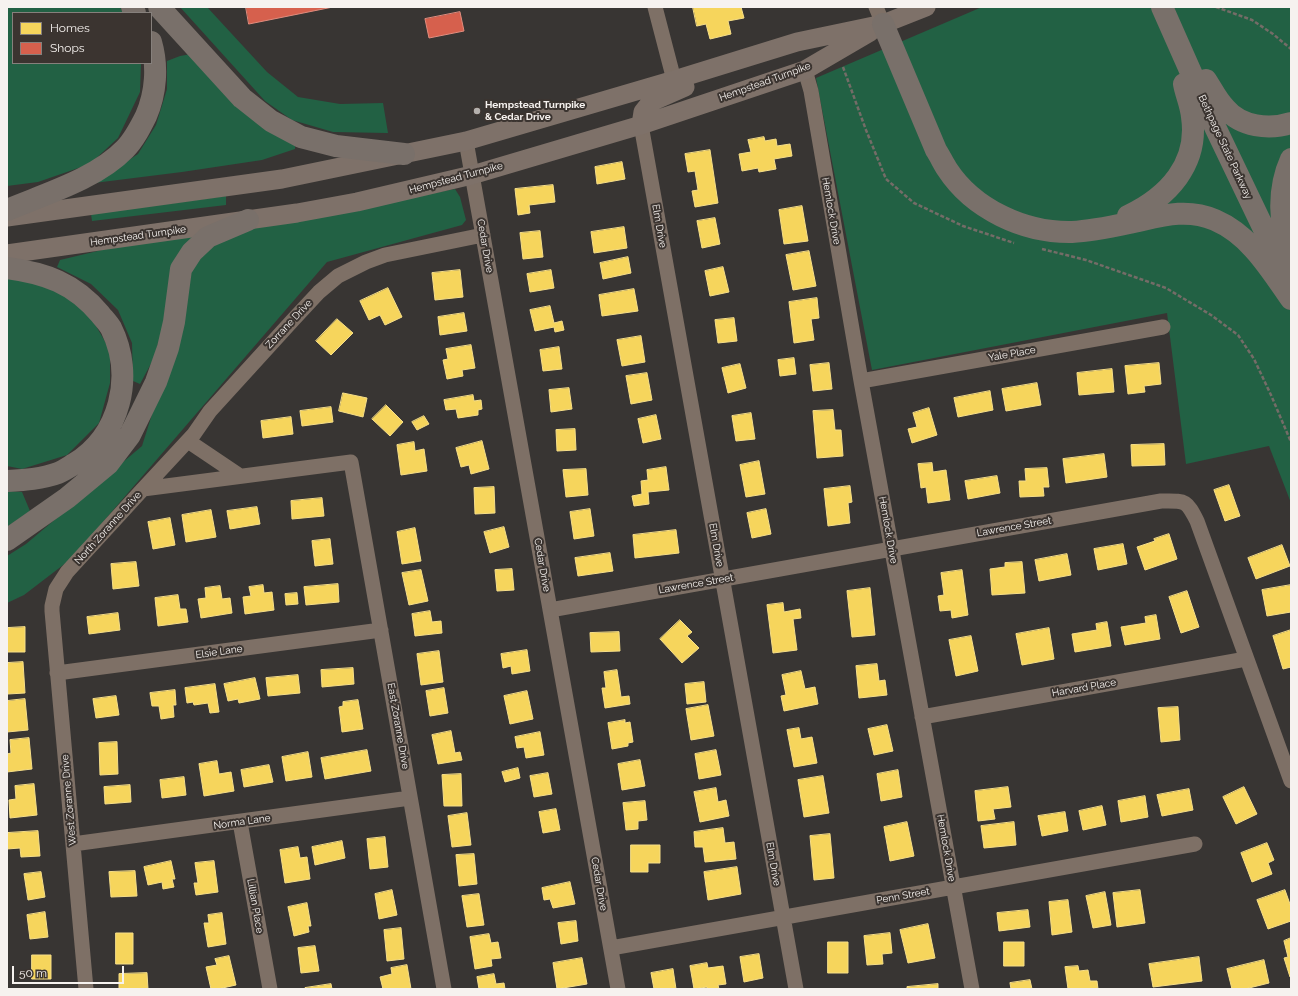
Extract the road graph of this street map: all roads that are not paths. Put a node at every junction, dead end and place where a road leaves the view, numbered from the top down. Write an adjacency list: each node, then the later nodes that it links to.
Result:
1 (159, 7): 13 (highway)
2 (654, 7): 9 (street)
3 (926, 7): 5 (main road, Hempstead Turnpike)
4 (1165, 15): 10 (highway); 19 (highway); 24 (highway, Bethpage State Parkway)
5 (879, 16): 7 (main road, Hempstead Turnpike); 8 (main road, Hempstead Turnpike); 19 (highway)
6 (152, 45): 16 (highway)
7 (754, 56): 9 (main road, Hempstead Turnpike); 11 (main road)
8 (805, 70): 11 (main road, Hempstead Turnpike); 27 (street, Hemlock Drive)
9 (674, 80): 12 (main road, Hempstead Turnpike)
10 (1291, 123)
11 (641, 125): 15 (main road, Hempstead Turnpike); 35 (street, Elm Drive)
12 (466, 141): 13 (main road, Hempstead Turnpike); 15 (street, Cedar Drive)
13 (404, 154): 17 (main road, Hempstead Turnpike)
14 (1291, 160): 22 (highway)
15 (472, 175): 18 (main road, Hempstead Turnpike); 20 (street, Cedar Drive)
16 (7, 210)
17 (7, 216)
18 (248, 220): 21 (main road, Hempstead Turnpike); 33 (highway)
19 (1098, 229): 25 (highway)
20 (483, 235): 28 (street, Zorrane Drive); 36 (street, Cedar Drive)
21 (7, 254)
22 (1291, 256)
23 (7, 268): 31 (highway)
24 (1291, 285)
25 (1291, 299)
26 (1162, 326): 27 (street, Yale Place)
27 (861, 381): 34 (street, Hemlock Drive)
28 (188, 441): 30 (street); 32 (street, Zorrane Drive)
29 (351, 462): 30 (street, North Zoranne Drive); 38 (street, East Zoranne Drive)
30 (240, 476): 32 (street, North Zoranne Drive)
31 (7, 481)
32 (143, 489): 37 (street, North Zoranne Drive)
33 (7, 540)
34 (892, 549): 35 (street, Lawrence Street); 39 (street, Lawrence Street); 41 (street, Hemlock Drive)
35 (722, 580): 36 (street, Lawrence Street); 48 (street, Elm Drive)
36 (550, 610): 49 (street, Cedar Drive)
37 (52, 611): 40 (street, West Zoranne Drive)
38 (381, 630): 40 (street, Elsie Lane); 43 (street, East Zoranne Drive)
39 (1246, 659): 41 (street, Harvard Place); 42 (street, Lawrence Street)
40 (57, 673): 45 (street, West Zoranne Drive)
41 (922, 717): 47 (street, Hemlock Drive)
42 (1291, 780)
43 (410, 798): 44 (street, Norma Lane); 52 (street, East Zoranne Drive)
44 (240, 822): 45 (street, Norma Lane); 51 (street, Lillian Place)
45 (73, 844): 50 (street, West Zoranne Drive)
46 (1195, 844): 47 (street, Penn Street)
47 (953, 887): 48 (street, Penn Street); 55 (street, Hemlock Drive)
48 (783, 918): 49 (street, Penn Street); 54 (street, Elm Drive)
49 (611, 948): 53 (street, Cedar Drive)
50 (86, 989)
51 (270, 989)
52 (444, 989)
53 (618, 989)
54 (796, 989)
55 (972, 989)

